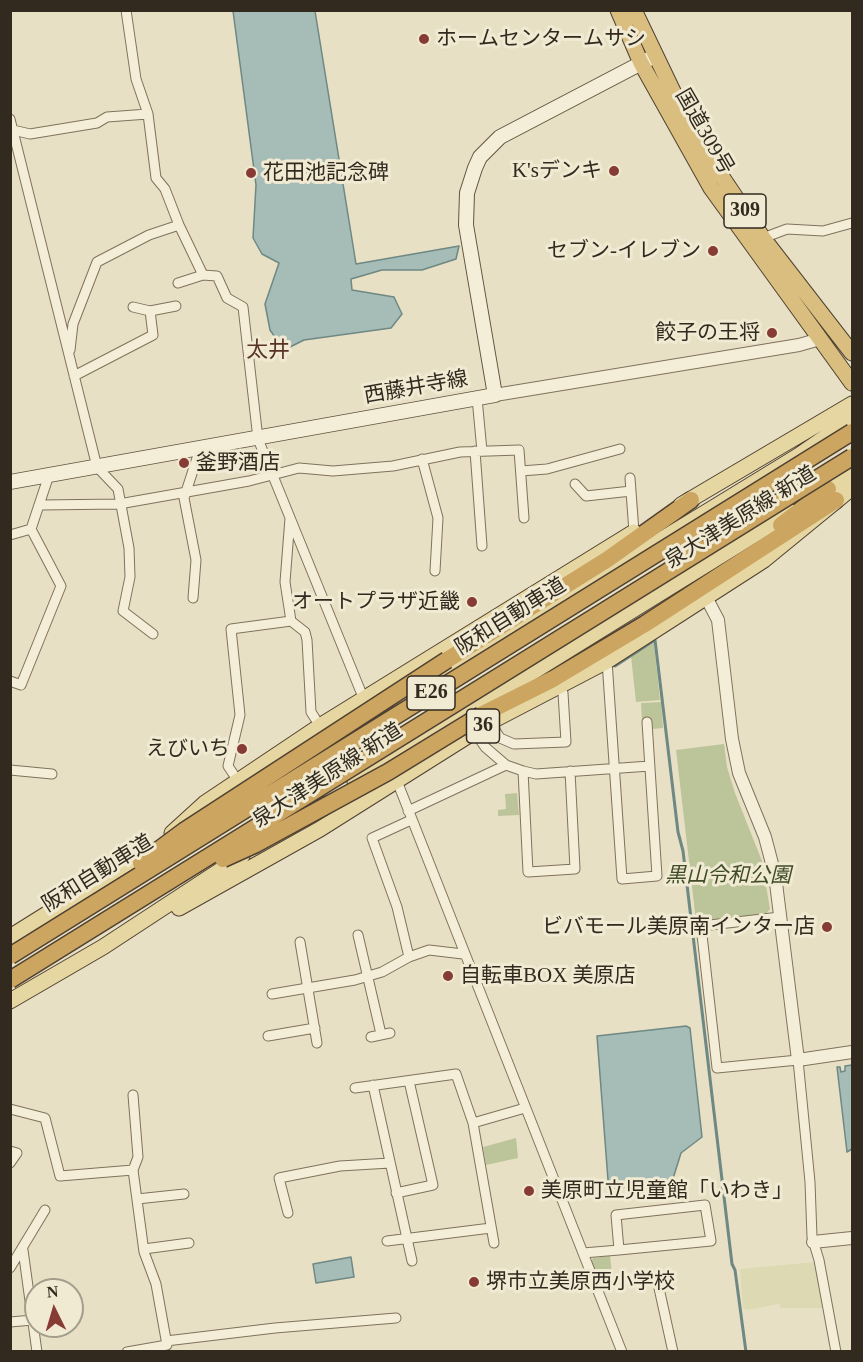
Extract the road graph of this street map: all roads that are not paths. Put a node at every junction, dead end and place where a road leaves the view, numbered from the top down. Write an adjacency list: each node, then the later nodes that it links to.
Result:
1 (126, 10): 6 (street)
2 (618, 10): 5 (highway, 国道309号 / 309)
3 (634, 10): 4 (highway, 国道309号 / 309)
4 (656, 56): 5 (main road, 西藤井寺線); 11 (highway, 国道309号 / 309)
5 (641, 63): 17 (highway, 国道309号 / 309); 23 (main road, 西藤井寺線)
6 (148, 114): 8 (street); 10 (street)
7 (10, 119): 8 (street)
8 (13, 130): 20 (street)
9 (852, 223): 11 (street)
10 (179, 225): 12 (street); 20 (street)
11 (763, 238): 18 (highway, 国道309号 / 309)
12 (203, 275): 13 (street); 28 (street)
13 (178, 283)
14 (176, 306): 16 (street)
15 (133, 308): 16 (street)
16 (150, 311): 21 (street)
17 (820, 339): 22 (highway, 国道309号 / 309); 23 (street)
18 (848, 339): 19 (highway, 国道309号 / 309)
19 (852, 353)
20 (70, 358): 21 (street)
21 (74, 376): 34 (street)
22 (852, 383)
23 (495, 395): 24 (main road, 西藤井寺線)
24 (477, 398): 28 (main road, 西藤井寺線); 31 (street)
25 (852, 404): 46 (main road)
26 (852, 419): 65 (main road, 泉大津美原線 新道)
27 (852, 432): 83 (highway, 阪和自動車道 / E26, bridge)
28 (258, 439): 29 (main road, 西藤井寺線); 36 (street)
29 (200, 449): 34 (main road, 西藤井寺線); 44 (street)
30 (620, 449): 35 (street)
31 (478, 451): 33 (street); 35 (street); 55 (street)
32 (852, 457): 81 (highway, 阪和自動車道 / E26, bridge)
33 (422, 459): 36 (street); 56 (street)
34 (97, 467): 38 (main road, 西藤井寺線); 47 (street)
35 (521, 471): 50 (street)
36 (272, 473): 44 (street); 49 (street)
37 (852, 473): 45 (main road, 泉大津美原線 新道 / 36)
38 (49, 476): 40 (main road, 西藤井寺線); 48 (street)
39 (630, 478): 43 (street)
40 (10, 482)
41 (575, 483): 43 (street)
42 (852, 488): 45 (main road, 36)
43 (631, 491): 52 (street)
44 (185, 492): 47 (street); 58 (street)
45 (832, 495): 54 (highway); 57 (main road, 36); 67 (highway)
46 (691, 500): 52 (main road); 83 (highway, bridge)
47 (119, 504): 48 (street); 60 (street)
48 (41, 505): 51 (street)
49 (290, 515): 59 (street); 64 (street)
50 (524, 518)
51 (31, 529): 53 (street); 62 (street)
52 (634, 532): 64 (main road)
53 (10, 535)
54 (758, 537): 67 (highway); 69 (main road, 泉大津美原線 新道 / 36)
55 (483, 546)
56 (435, 571)
57 (706, 597): 61 (main road, 36); 82 (street)
58 (194, 598)
59 (291, 621): 68 (street); 77 (street)
60 (153, 634)
61 (607, 661): 63 (main road, 36); 72 (street)
62 (10, 681)
63 (560, 687): 67 (main road, 36); 67 (street)
64 (364, 699): 65 (street); 68 (main road)
65 (371, 717): 69 (street); 80 (main road, 泉大津美原線 新道)
66 (647, 722): 71 (street)
67 (482, 723): 70 (street); 78 (main road, 36); 81 (highway, bridge)
68 (320, 726): 77 (main road)
69 (389, 760): 78 (street); 87 (main road, 泉大津美原線 新道 / 36)
70 (506, 765): 74 (street); 79 (street)
71 (650, 766): 72 (street); 72 (street)
72 (615, 768): 75 (street)
73 (10, 770): 76 (street)
74 (523, 771): 75 (street); 75 (street)
75 (570, 771)
76 (52, 774)
77 (238, 781): 80 (main road)
78 (397, 781): 79 (street); 87 (main road, 36)
79 (410, 815): 88 (street); 90 (street)
80 (158, 845): 85 (main road, 泉大津美原線 新道)
81 (171, 881): 92 (highway, 阪和自動車道 / E26, bridge)
82 (780, 917): 101 (street); 101 (street)
83 (58, 925): 89 (highway, 阪和自動車道 / E26, bridge)
84 (358, 935): 91 (street)
85 (10, 937)
86 (300, 942): 93 (street)
87 (103, 947): 95 (main road, 泉大津美原線 新道 / 36)
88 (463, 954): 90 (street); 106 (street)
89 (10, 956)
90 (409, 957): 91 (street)
91 (368, 976): 93 (street); 98 (street)
92 (10, 980)
93 (309, 990): 94 (street); 96 (street)
94 (272, 994)
95 (10, 1001)
96 (315, 1028): 97 (street); 99 (street)
97 (268, 1036)
98 (371, 1036)
99 (317, 1043)
100 (852, 1052): 101 (street)
101 (798, 1060): 122 (street)
102 (408, 1081): 103 (street); 108 (street); 113 (street)
103 (373, 1085): 104 (street); 111 (street)
104 (355, 1088)
105 (133, 1095): 112 (street)
106 (525, 1108): 108 (street); 128 (street)
107 (10, 1109): 112 (street)
108 (473, 1123): 118 (street)
109 (10, 1151): 110 (street)
110 (10, 1163)
111 (390, 1163): 113 (street); 117 (street)
112 (133, 1170): 115 (street)
113 (396, 1193): 120 (street)
114 (184, 1194): 115 (street)
115 (137, 1199): 125 (street)
116 (45, 1210): 126 (street)
117 (288, 1213)
118 (491, 1228): 120 (street); 123 (street)
119 (852, 1238): 122 (street)
120 (407, 1239): 121 (street); 129 (street)
121 (387, 1241)
122 (813, 1242): 138 (street)
123 (494, 1243)
124 (189, 1244): 125 (street)
125 (144, 1249): 134 (street)
126 (23, 1250): 130 (street); 131 (street)
127 (619, 1250): 127 (street); 128 (street)
128 (583, 1253): 136 (street)
129 (412, 1261)
130 (10, 1268)
131 (27, 1278)
132 (657, 1279): 137 (street)
133 (396, 1318): 134 (street)
134 (166, 1341): 135 (street)
135 (127, 1352)
136 (622, 1352)
137 (673, 1352)
138 (836, 1352)

